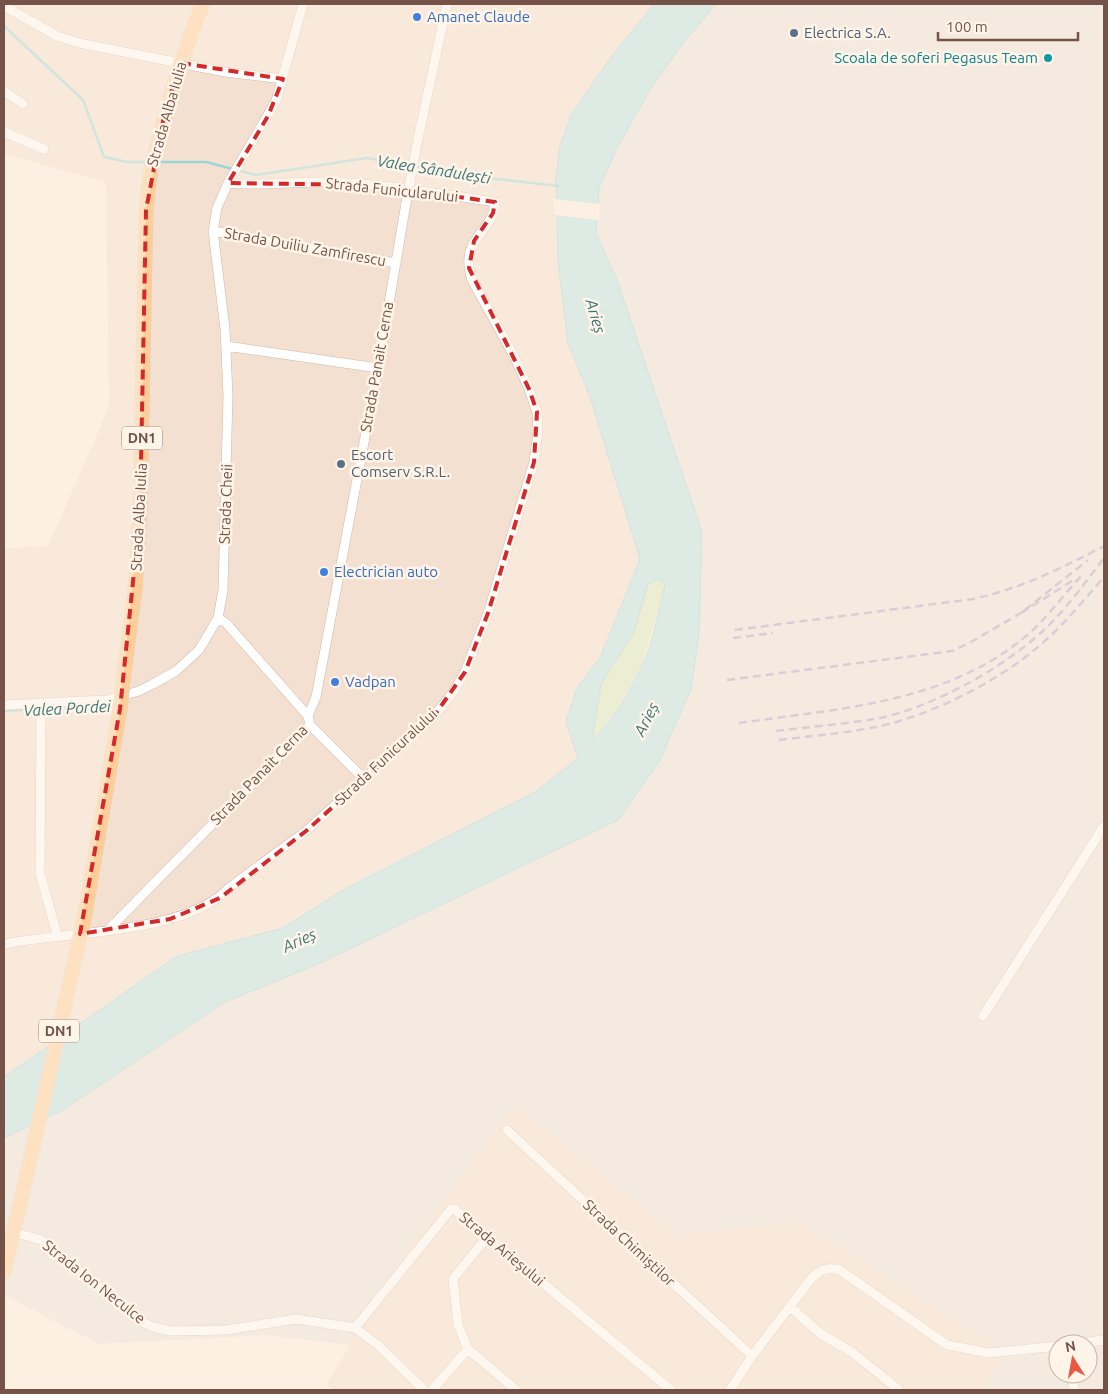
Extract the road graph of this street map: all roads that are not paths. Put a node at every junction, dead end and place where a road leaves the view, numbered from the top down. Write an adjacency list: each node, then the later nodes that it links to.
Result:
1 (203, 4): 27 (main road, Strada Alba Iulia / DN1, bridge)
2 (303, 4): 5 (street, Strada Cheii)
3 (447, 4): 13 (street, Strada Panait Cerna, bridge)
4 (4, 6): 5 (street)
5 (283, 80): 10 (street, Strada Cheii)
6 (4, 90): 7 (street)
7 (23, 104)
8 (4, 132): 9 (street)
9 (44, 149)
10 (230, 180): 11 (street, Strada Funicularului); 12 (street, Strada Cheii)
11 (495, 202): 20 (street, Strada Funicuralului)
12 (214, 231): 13 (street, Strada Duiliu Zamfirescu); 14 (street, Strada Cheii)
13 (396, 263): 15 (street, Strada Panait Cerna)
14 (226, 346): 15 (street); 16 (street, Strada Cheii)
15 (378, 368): 19 (street, Strada Panait Cerna)
16 (218, 618): 17 (street, Strada Cheii); 19 (street)
17 (41, 702): 18 (street, Strada Cheii); 23 (street)
18 (4, 705)
19 (309, 720): 20 (street); 22 (street, Strada Panait Cerna)
20 (364, 779): 22 (street, Strada Funicuralului)
21 (1104, 826): 25 (street)
22 (108, 930): 23 (street, Strada Funicuralului)
23 (57, 935): 24 (street, Strada Funicuralului)
24 (4, 944)
25 (983, 1016)
26 (506, 1130): 34 (street, Strada Chimiștilor)
27 (13, 1232): 29 (main road, DN1); 31 (street, Strada Ion Neculce)
28 (487, 1237): 31 (street, Strada Arieșului); 33 (street); 38 (street, Strada Arieșului)
29 (4, 1272)
30 (790, 1306): 32 (street); 34 (street); 40 (street)
31 (355, 1328): 35 (street)
32 (1048, 1347)
33 (468, 1349): 36 (street); 37 (street)
34 (752, 1356): 39 (street)
35 (424, 1390)
36 (432, 1390)
37 (516, 1390)
38 (671, 1390)
39 (730, 1390)
40 (899, 1390)

